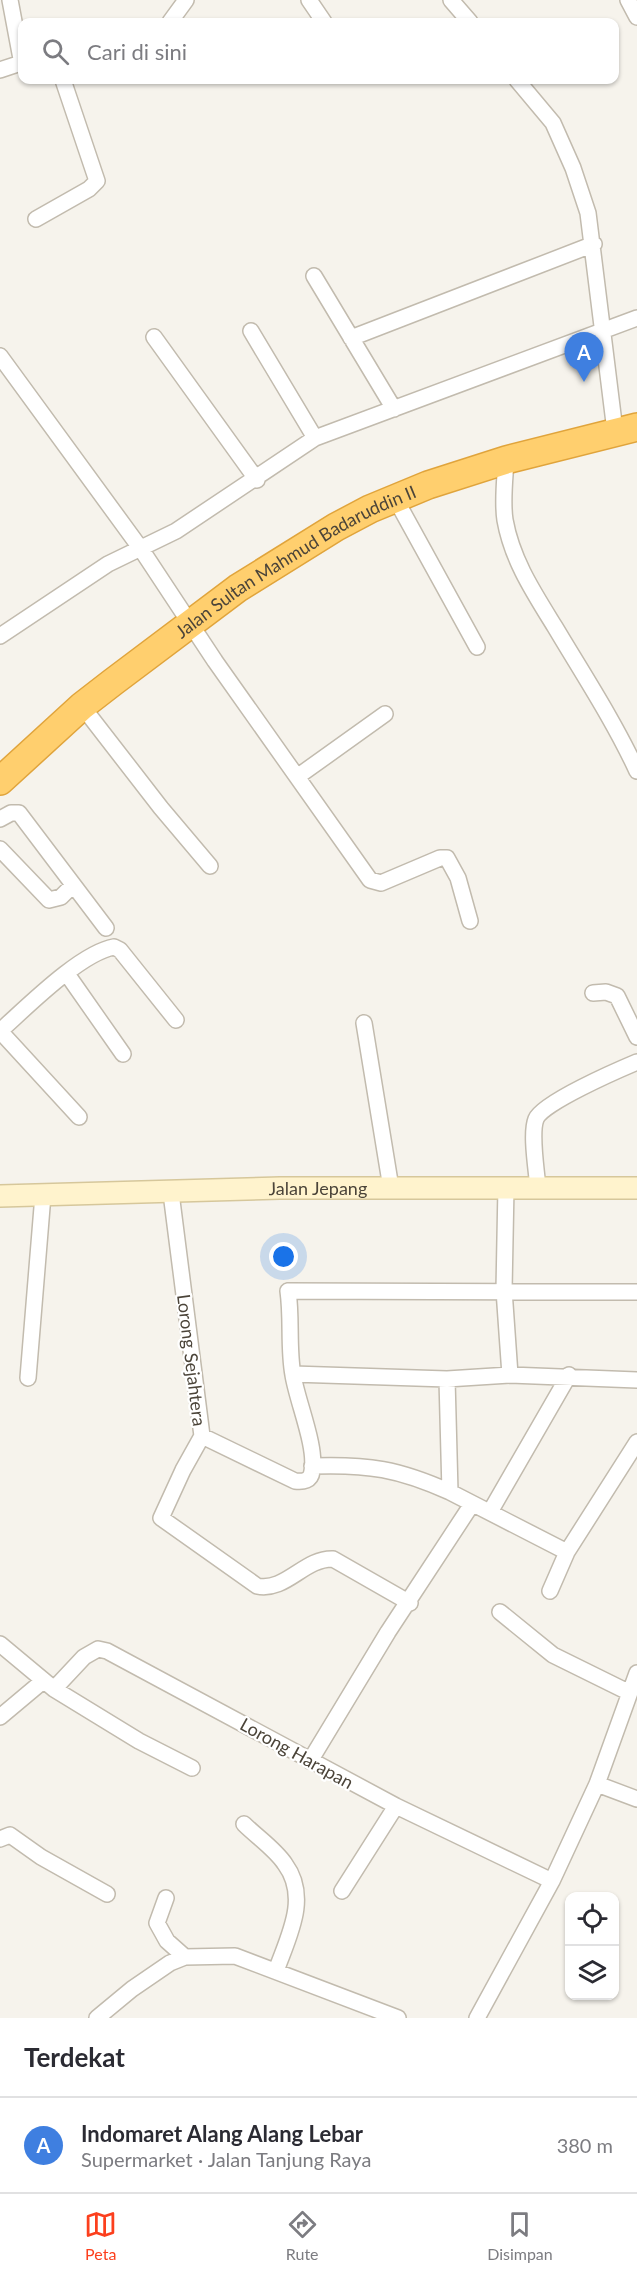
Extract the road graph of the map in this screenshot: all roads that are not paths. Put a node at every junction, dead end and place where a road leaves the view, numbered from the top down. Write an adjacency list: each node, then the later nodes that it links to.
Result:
1 (10, 0): 10 (street)
2 (186, 0): 7 (street)
3 (309, 0): 8 (street)
4 (451, 0): 9 (street)
5 (628, 0): 6 (street)
6 (637, 17)
7 (173, 18)
8 (321, 18)
9 (467, 18)
10 (18, 42)
11 (18, 64): 12 (street)
12 (0, 70)
13 (64, 84): 15 (street)
14 (519, 84): 16 (street)
15 (36, 219)
16 (594, 244): 20 (street); 22 (street)
17 (314, 276): 22 (street)
18 (637, 318): 20 (street)
19 (251, 331): 26 (street)
20 (600, 332): 24 (street); 25 (street)
21 (154, 337): 28 (street)
22 (351, 338): 24 (street)
23 (0, 356): 30 (street)
24 (394, 409): 26 (street)
25 (626, 429): 27 (highway, Jalan Sultan Mahmud Badaruddin II)
26 (315, 438): 28 (street)
27 (506, 460): 29 (highway, Jalan Sultan Mahmud Badaruddin II); 36 (street)
28 (256, 480): 30 (street)
29 (395, 498): 31 (highway, Jalan Sultan Mahmud Badaruddin II); 33 (street)
30 (141, 549): 31 (street); 32 (street)
31 (190, 624): 34 (highway, Jalan Sultan Mahmud Badaruddin II); 37 (street)
32 (0, 636)
33 (477, 647)
34 (82, 706): 38 (highway, Jalan Sultan Mahmud Badaruddin II); 41 (street)
35 (385, 714): 37 (street)
36 (637, 771)
37 (297, 777): 43 (street)
38 (0, 781)
39 (0, 819): 42 (street)
40 (0, 849): 42 (street)
41 (210, 866)
42 (72, 886): 44 (street)
43 (470, 921)
44 (105, 928)
45 (67, 974): 47 (street); 49 (street); 51 (street)
46 (593, 993): 50 (street)
47 (176, 1020)
48 (364, 1023): 55 (street)
49 (0, 1031): 53 (street)
50 (637, 1037)
51 (123, 1054)
52 (637, 1062): 57 (street)
53 (79, 1117)
54 (506, 1187): 55 (street, Jalan Jepang); 57 (street, Jalan Jepang); 61 (street)
55 (391, 1188): 58 (street, Jalan Jepang)
56 (637, 1188): 57 (street, Jalan Jepang)
57 (538, 1189)
58 (171, 1193): 59 (street, Jalan Jepang); 69 (street, Lorong Sejahtera)
59 (43, 1195): 60 (street, Jalan Jepang); 66 (street)
60 (0, 1196)
61 (504, 1290): 62 (street); 63 (street); 64 (street)
62 (637, 1292)
63 (293, 1374): 67 (street); 71 (street)
64 (510, 1375): 65 (street); 67 (street)
65 (569, 1375): 68 (street); 74 (street)
66 (28, 1378)
67 (447, 1379): 72 (street)
68 (637, 1380)
69 (202, 1436): 71 (street); 77 (street, Lorong Sejahtera)
70 (637, 1442): 75 (street)
71 (312, 1466): 72 (street)
72 (450, 1492): 73 (street)
73 (472, 1504): 74 (street); 77 (street)
74 (490, 1512): 75 (street)
75 (567, 1552): 76 (street)
76 (550, 1591)
77 (410, 1603): 84 (street)
78 (500, 1612): 82 (street)
79 (0, 1644): 81 (street)
80 (637, 1673): 82 (street)
81 (49, 1685): 83 (street, Lorong Harapan); 84 (street, Lorong Harapan); 85 (street)
82 (628, 1692): 86 (street)
83 (0, 1717)
84 (309, 1761): 88 (street, Lorong Harapan)
85 (192, 1768)
86 (597, 1784): 87 (street); 91 (street)
87 (637, 1799)
88 (396, 1806): 91 (street, Lorong Harapan); 92 (street)
89 (244, 1824): 96 (street)
90 (0, 1839): 93 (street)
91 (552, 1881): 99 (street)
92 (342, 1892)
93 (107, 1894)
94 (166, 1898): 95 (street)
95 (185, 1957): 96 (street); 97 (street)
96 (276, 1971): 98 (street)
97 (97, 2018)
98 (398, 2018)
99 (477, 2018)

